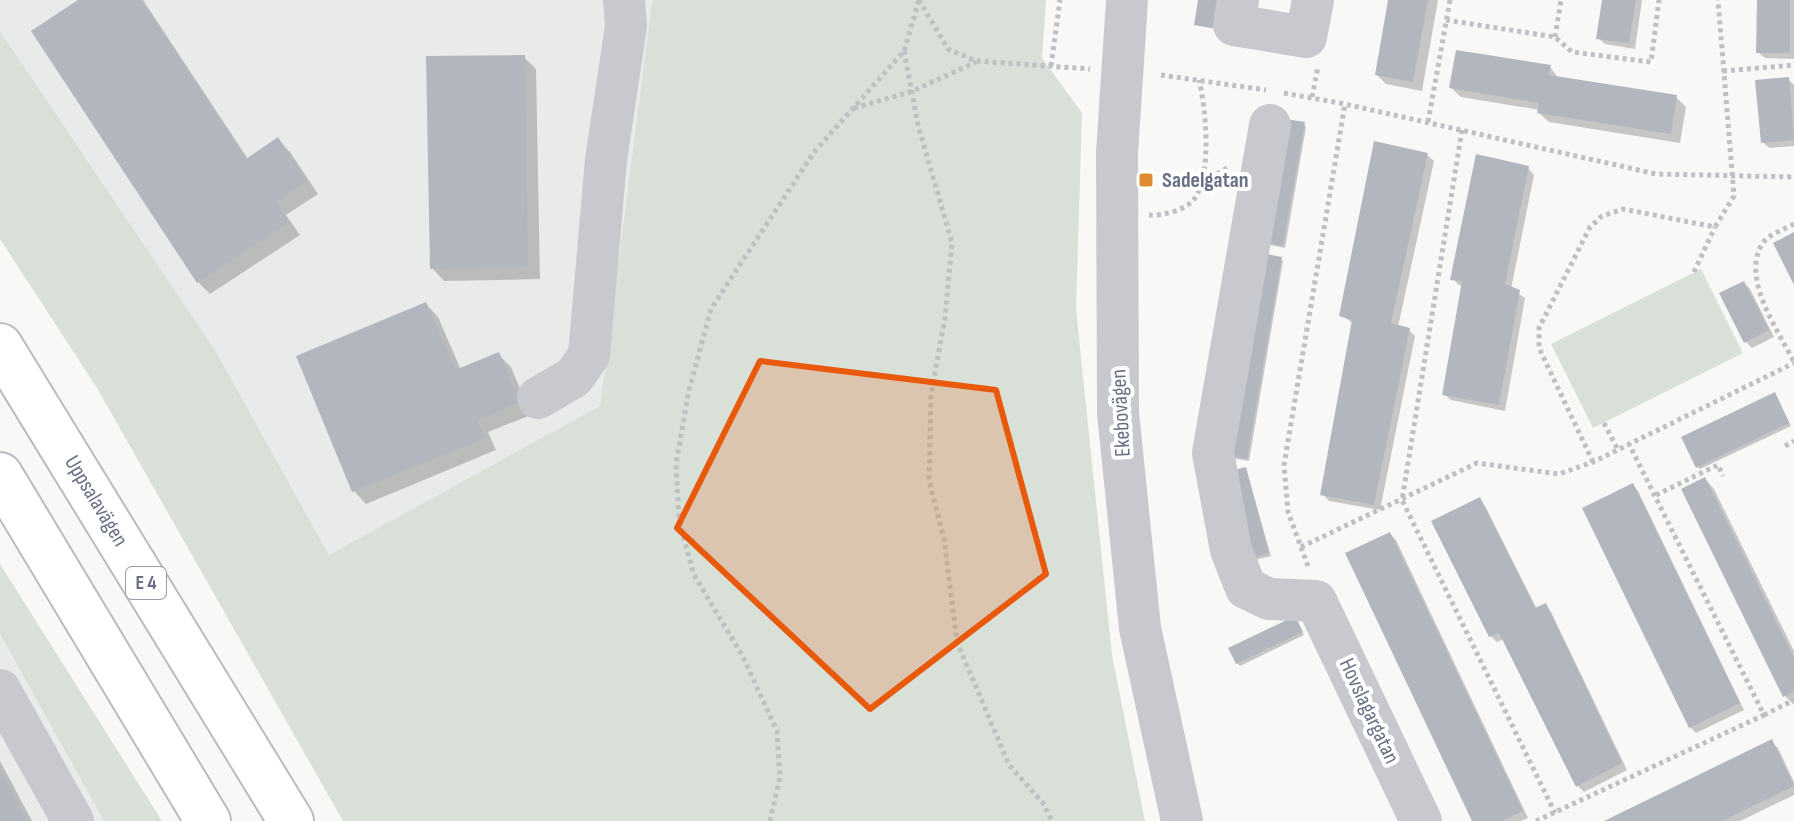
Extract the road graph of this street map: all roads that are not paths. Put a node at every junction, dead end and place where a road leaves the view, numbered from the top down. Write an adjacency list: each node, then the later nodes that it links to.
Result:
1 (624, 0): 7 (street)
2 (1127, 0): 13 (street, Ekebovägen)
3 (1238, 0): 4 (street)
4 (1313, 0)
5 (1270, 125): 14 (street, Hovslagargatan)
6 (0, 346): 12 (highway, Uppsalavägen / E 4)
7 (538, 398)
8 (0, 475): 11 (highway)
9 (0, 690): 10 (street)
10 (73, 821)
11 (208, 821)
12 (291, 821)
13 (1182, 821)
14 (1421, 821)

